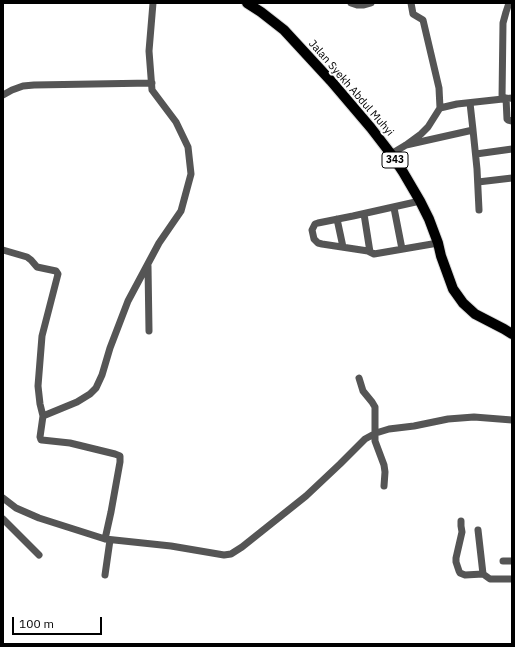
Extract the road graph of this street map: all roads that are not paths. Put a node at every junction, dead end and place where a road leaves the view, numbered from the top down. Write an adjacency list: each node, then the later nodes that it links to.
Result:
1 (153, 3): 7 (street)
2 (246, 3): 16 (main road, Jalan Syekh Abdul Muhyi / 343)
3 (351, 3): 4 (street)
4 (371, 3)
5 (411, 3): 11 (street)
6 (509, 7): 9 (street)
7 (152, 84): 8 (street); 30 (street)
8 (3, 95)
9 (507, 98): 10 (street); 12 (street)
10 (470, 103): 11 (street); 13 (street)
11 (440, 108): 14 (street)
12 (512, 121)
13 (473, 130): 14 (street); 17 (street)
14 (406, 145): 16 (street)
15 (512, 149): 17 (street)
16 (391, 154): 20 (main road, Jalan Syekh Abdul Muhyi / 343)
17 (476, 154): 19 (street)
18 (512, 178): 19 (street)
19 (478, 182): 22 (street)
20 (420, 202): 21 (street); 25 (main road, Jalan Syekh Abdul Muhyi / 343)
21 (394, 208): 23 (street); 27 (street)
22 (479, 210)
23 (364, 214): 24 (street); 29 (street)
24 (337, 219): 26 (street); 26 (street)
25 (438, 243): 27 (street); 32 (main road, Jalan Syekh Abdul Muhyi / 343)
26 (343, 247): 29 (street)
27 (402, 249): 29 (street)
28 (3, 250): 34 (street)
29 (370, 252)
30 (148, 264): 31 (street); 34 (street)
31 (149, 332)
32 (512, 334)
33 (359, 378): 36 (street)
34 (43, 416): 42 (street)
35 (512, 420): 36 (street)
36 (375, 434): 37 (street); 42 (street)
37 (384, 486)
38 (3, 498): 42 (street)
39 (3, 519): 43 (street)
40 (461, 521): 46 (street)
41 (478, 530): 46 (street)
42 (108, 540): 47 (street)
43 (39, 555)
44 (512, 561): 45 (street)
45 (503, 562)
46 (483, 574): 48 (street)
47 (104, 575)
48 (512, 579)

